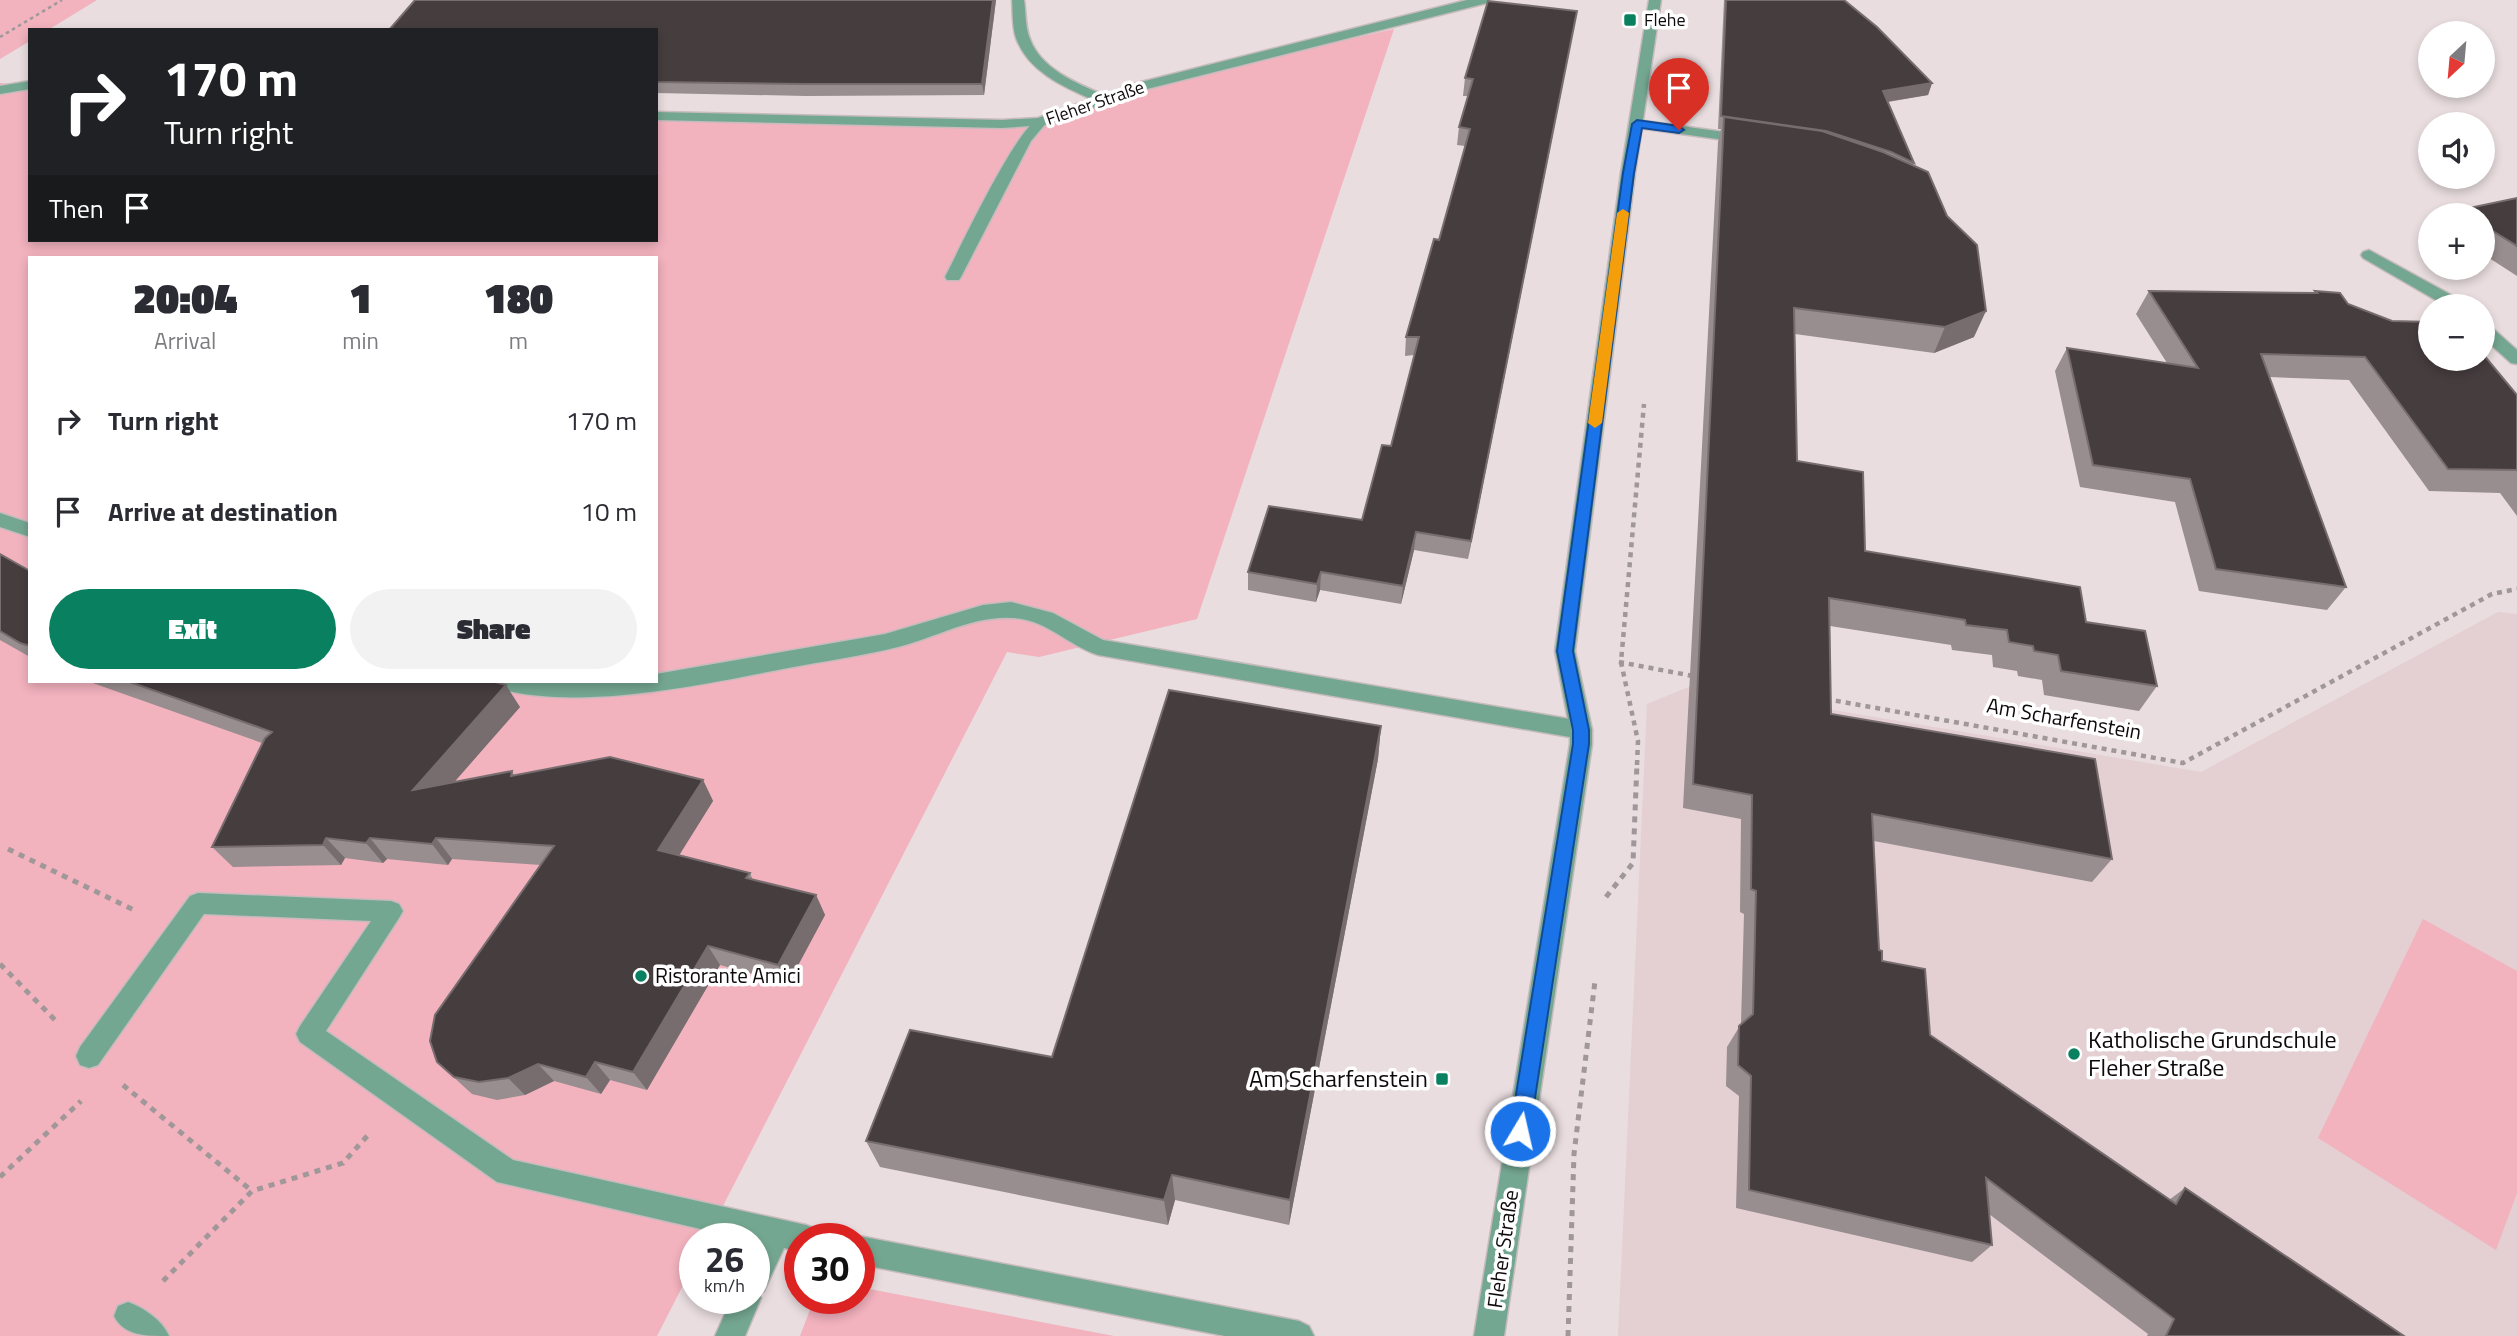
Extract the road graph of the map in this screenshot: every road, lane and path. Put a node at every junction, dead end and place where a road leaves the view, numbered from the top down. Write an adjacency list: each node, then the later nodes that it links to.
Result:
1 (62, 0): 5 (path)
2 (1018, 0): 8 (street)
3 (1482, 0): 8 (street, Fleher Straße)
4 (1654, 0): 11 (street, Fleher Straße)
5 (0, 37)
6 (28, 85): 7 (street)
7 (0, 90)
8 (1102, 99): 10 (street, Fleher Straße)
9 (658, 116): 10 (street, Fleher Straße)
10 (1041, 122): 14 (street)
11 (1637, 124): 12 (street); 22 (street, Fleher Straße)
12 (1758, 141)
13 (2369, 255): 15 (street)
14 (953, 277)
15 (2437, 294)
16 (2495, 340): 17 (street)
17 (2517, 359)
18 (1645, 395): 23 (path)
19 (0, 520): 20 (street)
20 (28, 529)
21 (2517, 589): 28 (path, Am Scharfenstein)
22 (1565, 651): 23 (path); 29 (street, Fleher Straße)
23 (1621, 662): 24 (path); 31 (path)
24 (1696, 676)
25 (658, 682): 29 (street)
26 (513, 683): 27 (street)
27 (652, 683)
28 (1818, 698)
29 (1581, 730): 49 (street, Fleher Straße)
30 (8, 849): 32 (path)
31 (1604, 902)
32 (178, 931): 35 (street); 37 (street)
33 (0, 964): 35 (path)
34 (1595, 979): 50 (path)
35 (89, 1056): 36 (path)
36 (110, 1074): 38 (path); 39 (path)
37 (401, 1100): 39 (path); 40 (street)
38 (0, 1177)
39 (252, 1191): 45 (path)
40 (776, 1233): 41 (street); 42 (street)
41 (784, 1235)
42 (770, 1246)
43 (875, 1253): 48 (street)
44 (740, 1314): 47 (street)
45 (128, 1316): 46 (street)
46 (155, 1336)
47 (730, 1336)
48 (1299, 1336)
49 (1489, 1336)
50 (1568, 1336)

